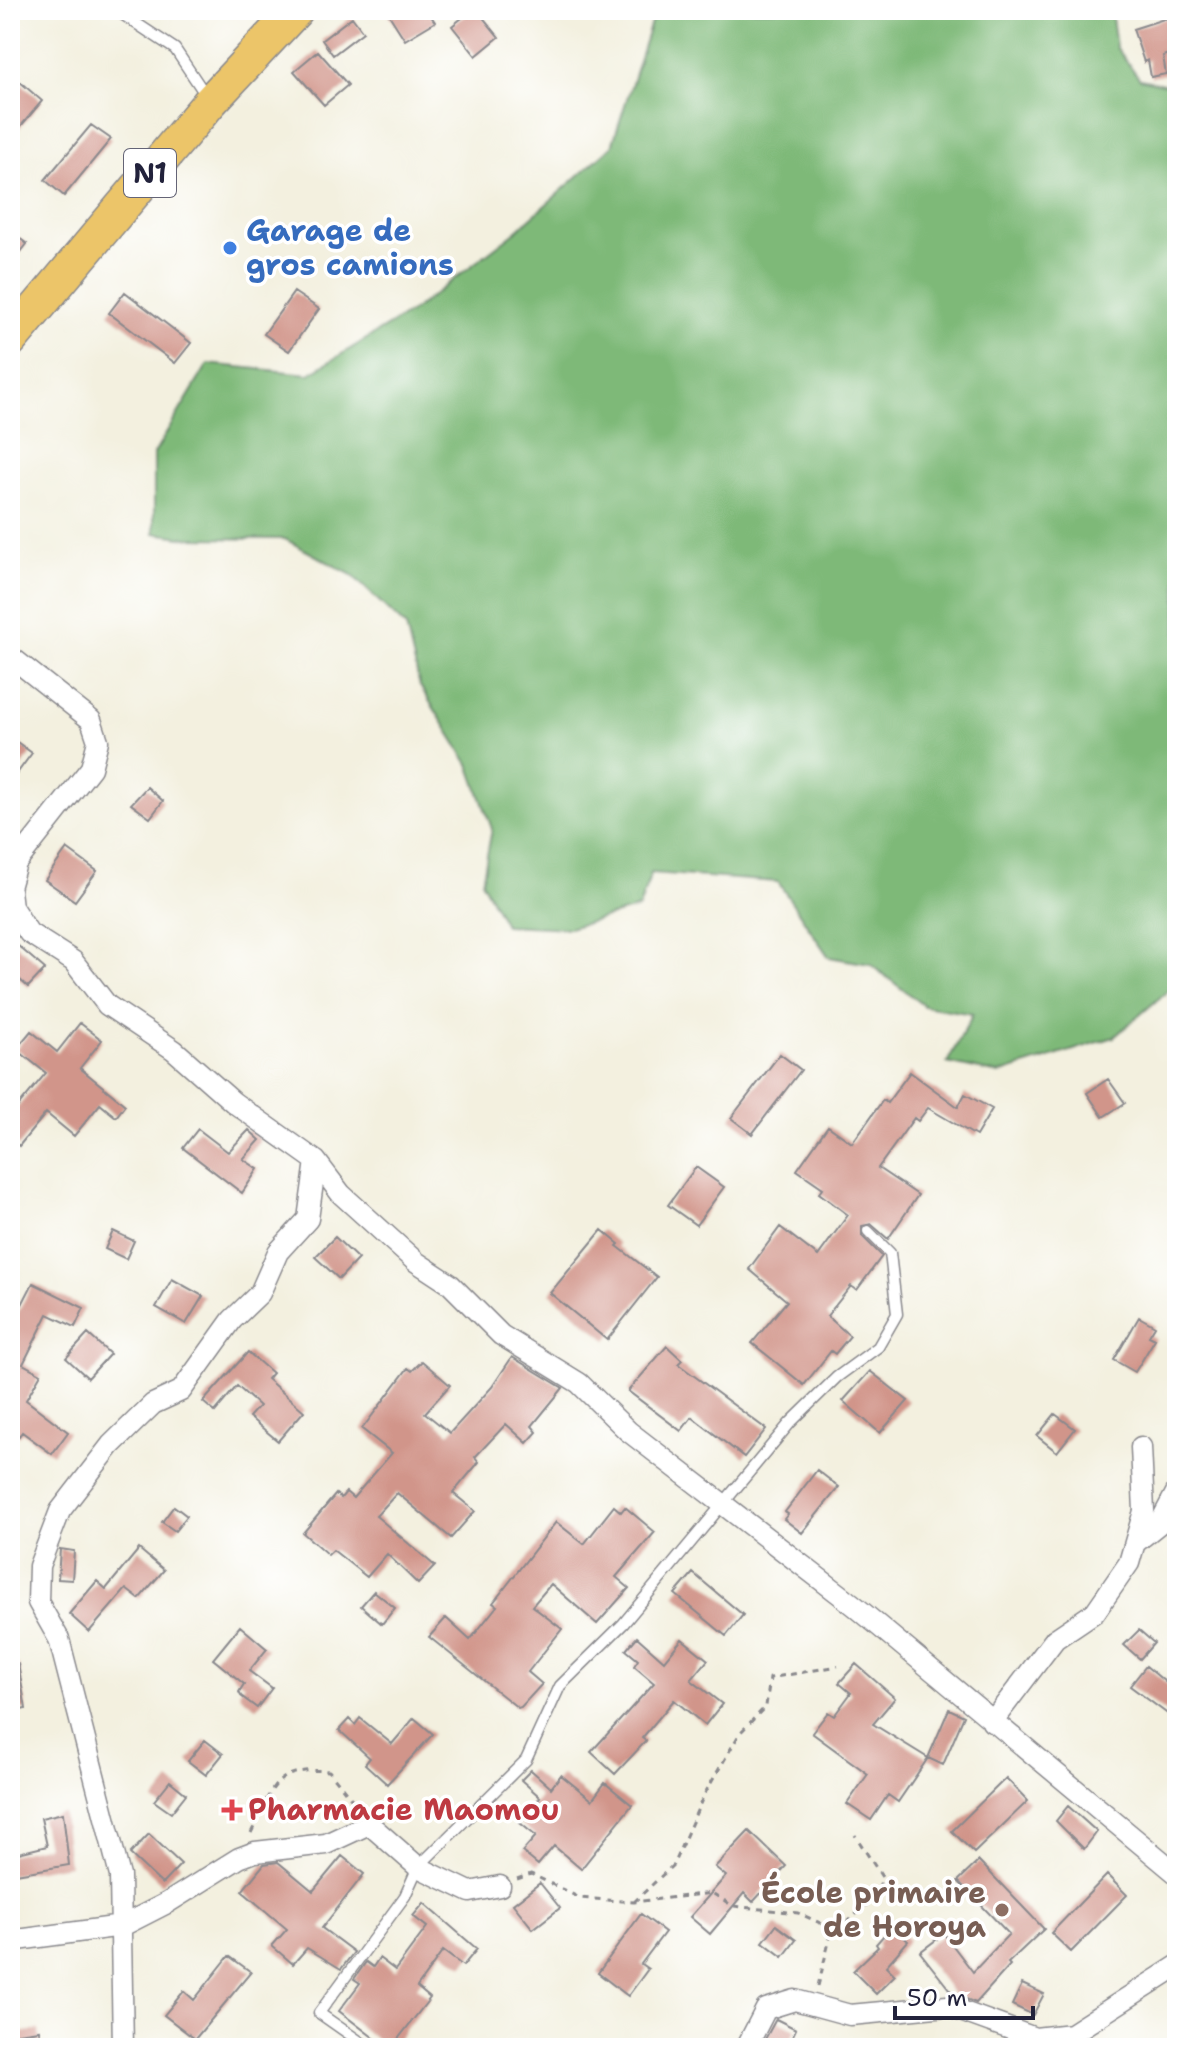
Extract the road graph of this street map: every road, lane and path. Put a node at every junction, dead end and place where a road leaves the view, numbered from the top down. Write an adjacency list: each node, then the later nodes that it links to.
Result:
1 (116, 10): 3 (lane)
2 (296, 10): 3 (highway, N1)
3 (210, 102): 4 (highway, N1)
4 (10, 340)
5 (10, 656): 6 (street)
6 (10, 887): 7 (street)
7 (316, 1161): 11 (street); 22 (street)
8 (868, 1231): 11 (lane)
9 (1141, 1447): 12 (street)
10 (1177, 1491): 12 (street)
11 (723, 1503): 14 (street); 18 (lane)
12 (1135, 1543): 14 (street)
13 (838, 1666): 21 (path)
14 (992, 1722): 19 (street)
15 (369, 1824): 17 (street); 17 (path); 18 (street)
16 (855, 1835): 23 (path)
17 (239, 1858): 22 (street)
18 (418, 1867): 20 (street); 29 (lane)
19 (1177, 1874)
20 (500, 1886): 21 (path)
21 (634, 1902): 23 (path)
22 (122, 1926): 24 (street); 28 (street)
23 (838, 1931): 26 (path)
24 (10, 1941)
25 (1177, 1966): 27 (street)
26 (795, 2000): 27 (street); 30 (street)
27 (1031, 2043)
28 (123, 2048)
29 (369, 2048)
30 (746, 2048)

